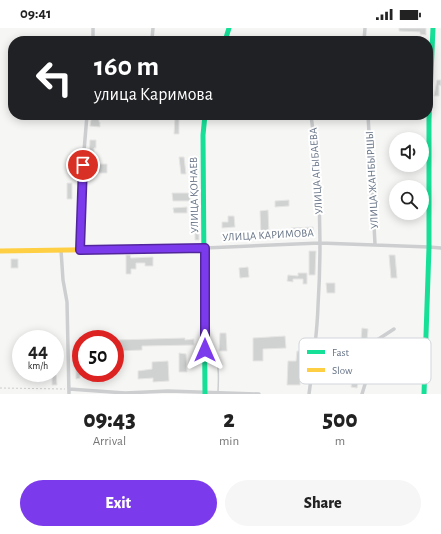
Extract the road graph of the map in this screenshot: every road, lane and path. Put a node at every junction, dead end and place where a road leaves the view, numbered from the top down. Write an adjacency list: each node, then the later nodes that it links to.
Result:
1 (87, 120): 12 (street)
2 (204, 120): 9 (street, УЛИЦА ҚОНАЕВ)
3 (312, 120): 6 (street, УЛИЦА АГЫБАЕВА)
4 (368, 120): 7 (street, УЛИЦА ЖАНБЫРШЫ)
5 (429, 120): 8 (street)
6 (320, 243): 7 (street, УЛИЦА КАРИМОВА); 9 (street, УЛИЦА КАРИМОВА); 15 (street, УЛИЦА АГЫБАЕВА)
7 (375, 244): 8 (street, УЛИЦА КАРИМОВА)
8 (429, 247): 10 (street, УЛИЦА КАРИМОВА); 17 (street)
9 (205, 248): 12 (street, УЛИЦА КАРИМОВА); 18 (street, УЛИЦА ҚОНАЕВ)
10 (441, 248)
11 (62, 250): 12 (street, УЛИЦА КАРИМОВА); 13 (street, УЛИЦА КАРИМОВА); 23 (street)
12 (80, 250)
13 (0, 251)
14 (394, 329): 16 (street)
15 (315, 338)
16 (380, 338)
17 (426, 338)
18 (205, 350): 24 (street, УЛИЦА ҚОНАЕВ); 25 (lane)
19 (310, 384): 29 (street, УЛИЦА АГЫБАЕВА)
20 (365, 384): 30 (street)
21 (424, 384): 31 (street)
22 (0, 388): 23 (path)
23 (69, 389): 26 (street); 27 (street)
24 (205, 393): 25 (street); 27 (street)
25 (218, 393): 28 (street)
26 (69, 394)
27 (125, 394)
28 (259, 394)
29 (309, 394)
30 (362, 394)
31 (424, 394)

